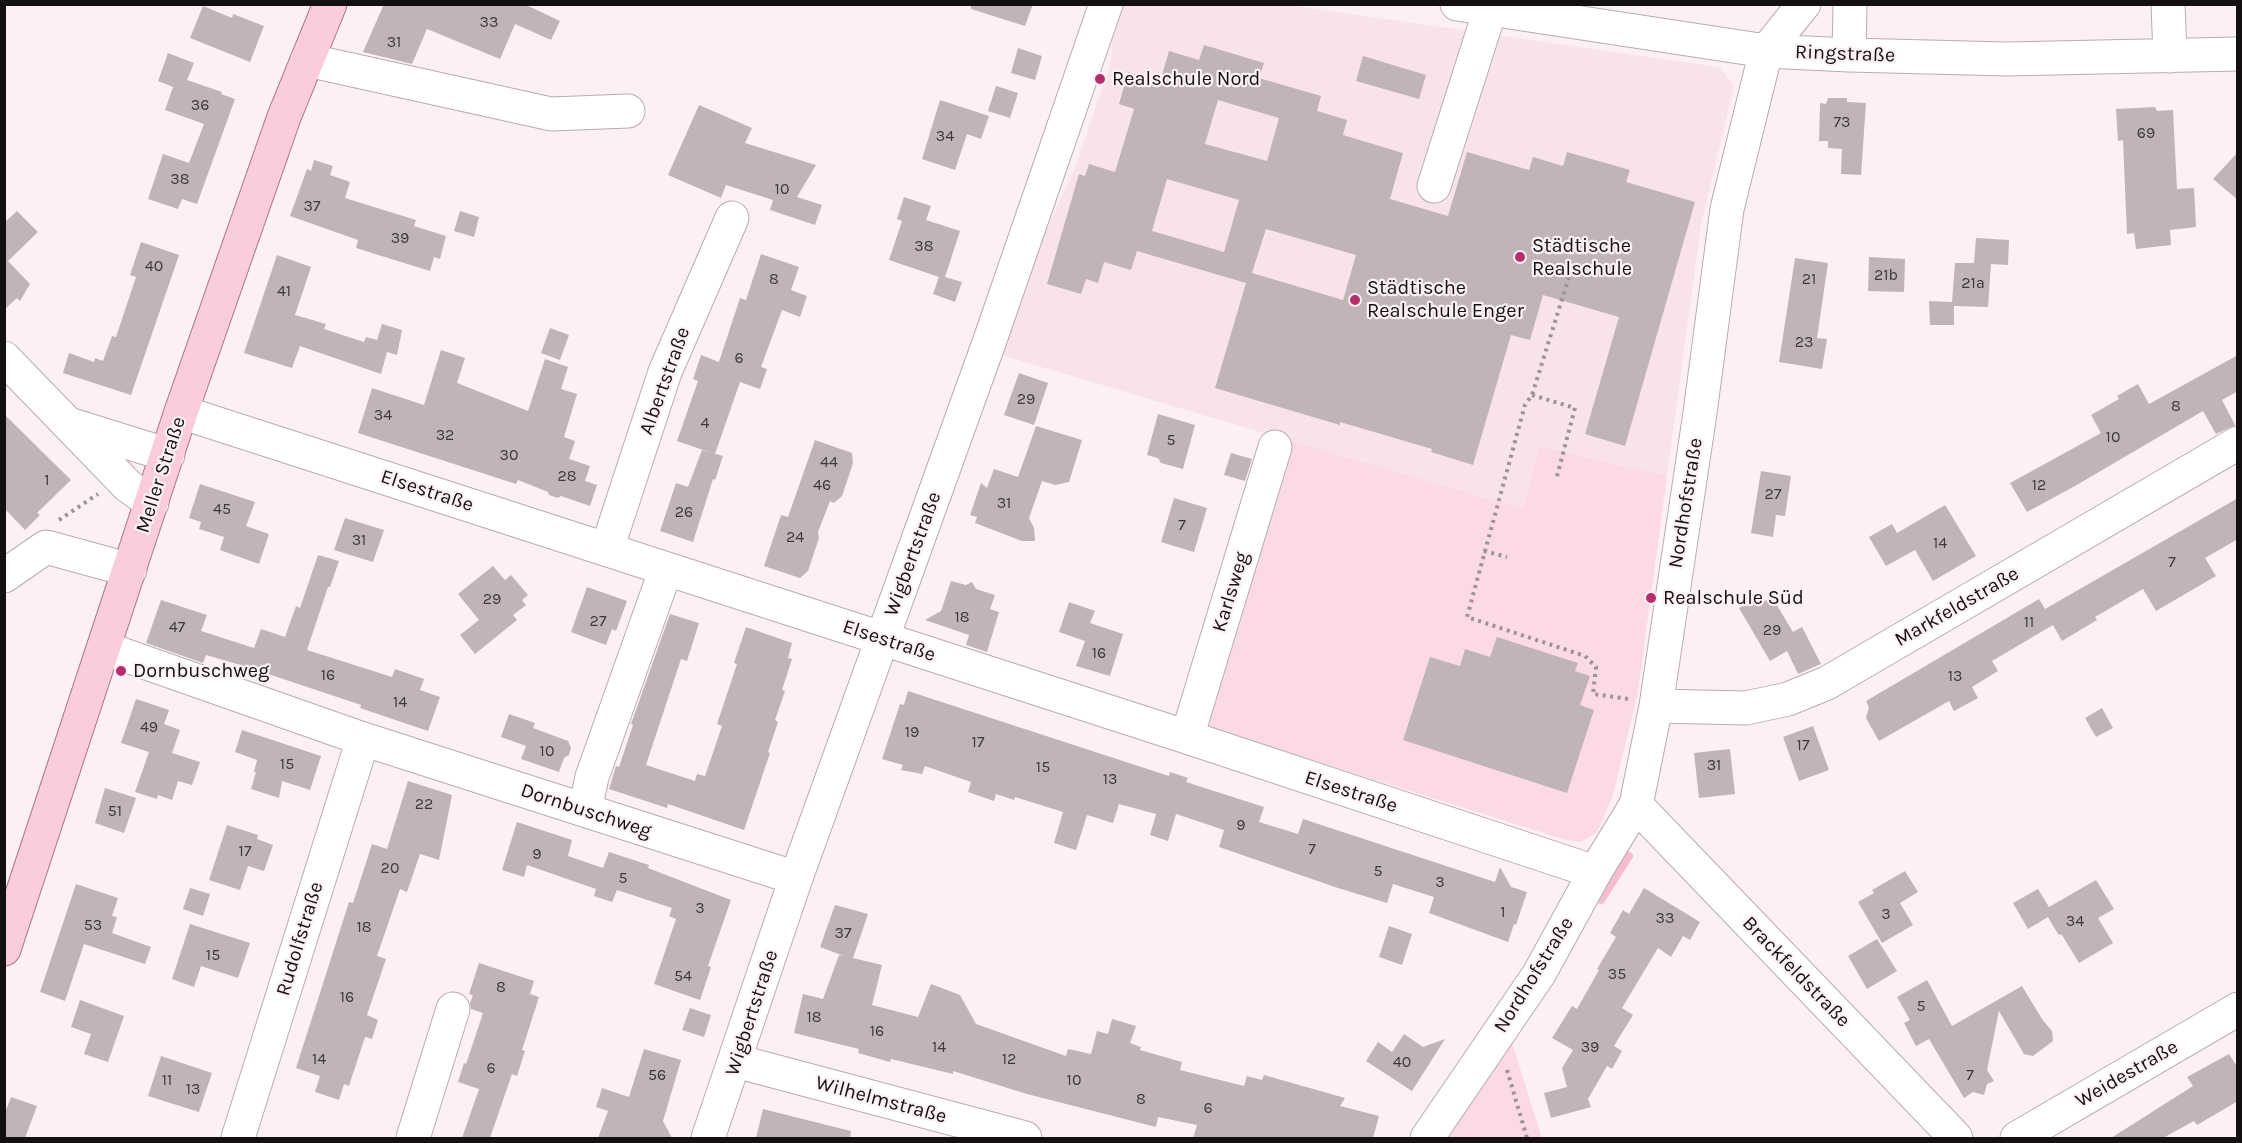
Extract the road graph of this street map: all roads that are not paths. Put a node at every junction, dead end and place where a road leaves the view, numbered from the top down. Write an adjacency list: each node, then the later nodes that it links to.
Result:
1 (330, 4): 12 (main road, Meller Straße)
2 (1106, 4): 27 (street, Wigbertstraße)
3 (1457, 4): 7 (street, Ringstraße)
4 (1804, 4): 8 (street, Nordhofstraße)
5 (1850, 4): 10 (street)
6 (2168, 4): 11 (street)
7 (1490, 10): 8 (street, Ringstraße); 14 (street)
8 (1767, 51): 10 (street, Ringstraße); 29 (street, Nordhofstraße)
9 (2238, 54): 11 (street, Ringstraße)
10 (1849, 56): 11 (street, Ringstraße)
11 (2170, 56)
12 (307, 60): 13 (street); 17 (main road, Meller Straße)
13 (628, 111)
14 (1434, 186)
15 (732, 218): 23 (street, Albertstraße)
16 (4, 358): 18 (street)
17 (182, 412): 21 (main road, Meller Straße); 23 (street, Elsestraße)
18 (68, 423): 21 (street); 22 (street)
19 (2238, 442): 29 (street, Markfeldstraße)
20 (1275, 447): 30 (street, Karlsweg)
21 (168, 455): 22 (main road, Meller Straße)
22 (152, 503): 25 (main road, Meller Straße)
23 (607, 549): 24 (street, Elsestraße)
24 (666, 568): 27 (street, Elsestraße); 33 (street)
25 (130, 570): 26 (street); 28 (main road, Meller Straße)
26 (4, 576)
27 (883, 639): 30 (street, Elsestraße); 35 (street, Wigbertstraße)
28 (104, 648): 31 (street, Dornbuschweg); 36 (main road, Meller Straße)
29 (1656, 705): 32 (street, Nordhofstraße)
30 (1187, 737): 34 (street, Elsestraße)
31 (363, 739): 33 (street, Dornbuschweg); 40 (street, Rudolfstraße)
32 (1636, 805): 34 (street, Nordhofstraße); 45 (street, Brackfeldstraße)
33 (585, 810): 35 (street, Dornbuschweg)
34 (1595, 872): 44 (street, Nordhofstraße)
35 (796, 878): 39 (street, Wigbertstraße)
36 (4, 949)
37 (453, 1009): 41 (street)
38 (2238, 1009): 46 (street, Weidestraße)
39 (736, 1061): 42 (street, Wigbertstraße); 43 (street, Wilhelmstraße)
40 (238, 1138)
41 (413, 1138)
42 (708, 1138)
43 (1025, 1138)
44 (1427, 1138)
45 (1956, 1138)
46 (2017, 1138)

